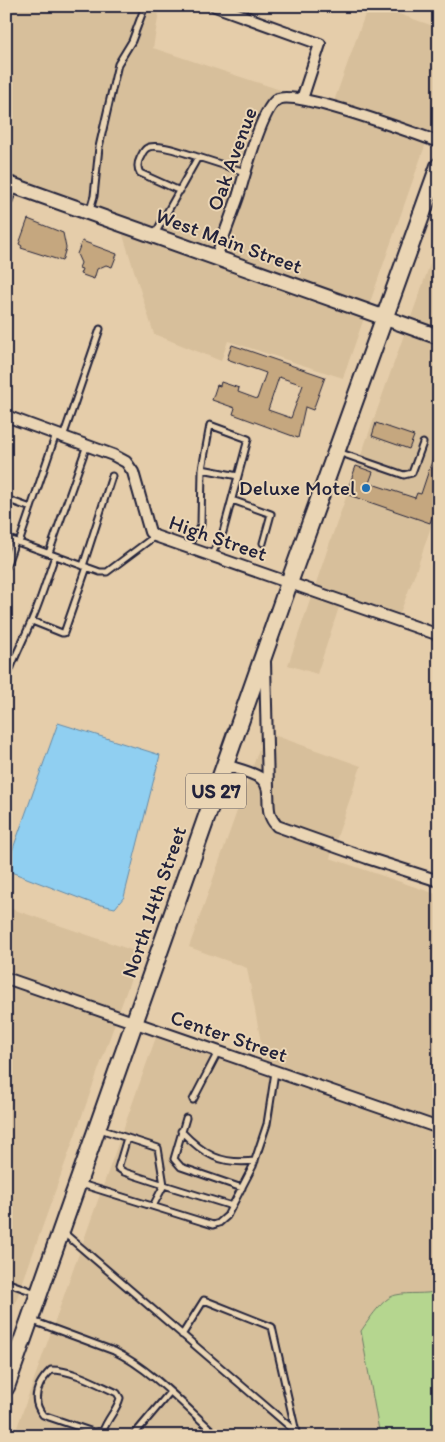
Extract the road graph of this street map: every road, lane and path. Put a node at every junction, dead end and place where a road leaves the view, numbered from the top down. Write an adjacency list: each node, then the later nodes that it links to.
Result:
1 (146, 6): 11 (lane)
2 (215, 6): 3 (street)
3 (302, 99): 4 (street, Oak Avenue); 7 (street, Oak Avenue)
4 (439, 142)
5 (198, 157): 7 (lane); 9 (lane); 9 (lane)
6 (439, 166): 14 (highway, US 27)
7 (245, 172): 13 (street, Oak Avenue)
8 (9, 184): 10 (street); 11 (main road, West Main Street)
9 (180, 190): 12 (lane)
10 (6, 202)
11 (89, 213): 12 (main road, West Main Street)
12 (154, 236): 13 (main road, West Main Street)
13 (216, 258): 14 (main road, West Main Street)
14 (384, 318): 16 (main road, West Main Street); 21 (highway, North 14th Street / US 27)
15 (100, 329): 18 (lane)
16 (439, 337)
17 (6, 416): 18 (street, High Street)
18 (60, 436): 20 (street, High Street); 27 (lane)
19 (423, 444): 21 (lane)
20 (87, 445): 28 (street, High Street); 33 (lane)
21 (336, 451): 38 (highway, North 14th Street / US 27)
22 (202, 469): 24 (lane); 24 (lane); 32 (lane)
23 (112, 476): 37 (lane)
24 (238, 476): 26 (lane)
25 (6, 499): 27 (lane)
26 (232, 500): 31 (lane); 35 (lane)
27 (31, 508): 30 (lane)
28 (155, 536): 32 (street, High Street); 37 (lane)
29 (6, 538): 30 (lane)
30 (17, 542): 33 (lane); 36 (lane)
31 (262, 543)
32 (187, 548): 35 (street, High Street)
33 (49, 553): 34 (lane)
34 (55, 556): 37 (lane); 39 (lane)
35 (211, 556): 38 (street, High Street)
36 (6, 566)
37 (85, 567): 39 (lane)
38 (289, 583): 40 (street, High Street); 41 (highway, North 14th Street / US 27)
39 (32, 622): 42 (lane)
40 (439, 635)
41 (265, 652): 43 (highway, North 14th Street / US 27); 44 (street)
42 (6, 680)
43 (225, 765): 44 (street); 47 (highway, North 14th Street / US 27)
44 (268, 788): 45 (street)
45 (439, 881)
46 (6, 978): 47 (street, Center Street)
47 (134, 1023): 48 (street, Center Street); 52 (highway, North 14th Street / US 27)
48 (218, 1052): 49 (street, Center Street); 50 (lane)
49 (275, 1072): 53 (street, Center Street); 56 (lane)
50 (193, 1100)
51 (186, 1118): 54 (lane)
52 (98, 1128): 55 (lane); 57 (highway, North 14th Street / US 27)
53 (439, 1128)
54 (181, 1131): 56 (lane); 59 (lane)
55 (127, 1138): 58 (lane); 58 (lane)
56 (255, 1161): 59 (lane)
57 (78, 1183): 60 (lane); 62 (highway, North 14th Street / US 27)
58 (164, 1185): 60 (lane); 61 (lane)
59 (242, 1188): 61 (lane)
60 (153, 1206): 61 (lane)
61 (232, 1206)
62 (62, 1231): 64 (highway, North 14th Street / US 27); 66 (lane)
63 (6, 1282): 64 (lane)
64 (39, 1294): 65 (highway, North 14th Street / US 27)
65 (30, 1320): 67 (highway, North 14th Street / US 27); 69 (lane)
66 (182, 1335): 66 (lane)
67 (9, 1369): 68 (highway, North 14th Street / US 27)
68 (6, 1387)
69 (170, 1392): 74 (lane); 75 (lane)
70 (6, 1430): 72 (lane)
71 (103, 1431): 71 (lane); 73 (lane)
72 (20, 1435)
73 (108, 1436)
74 (133, 1436)
75 (218, 1436)

